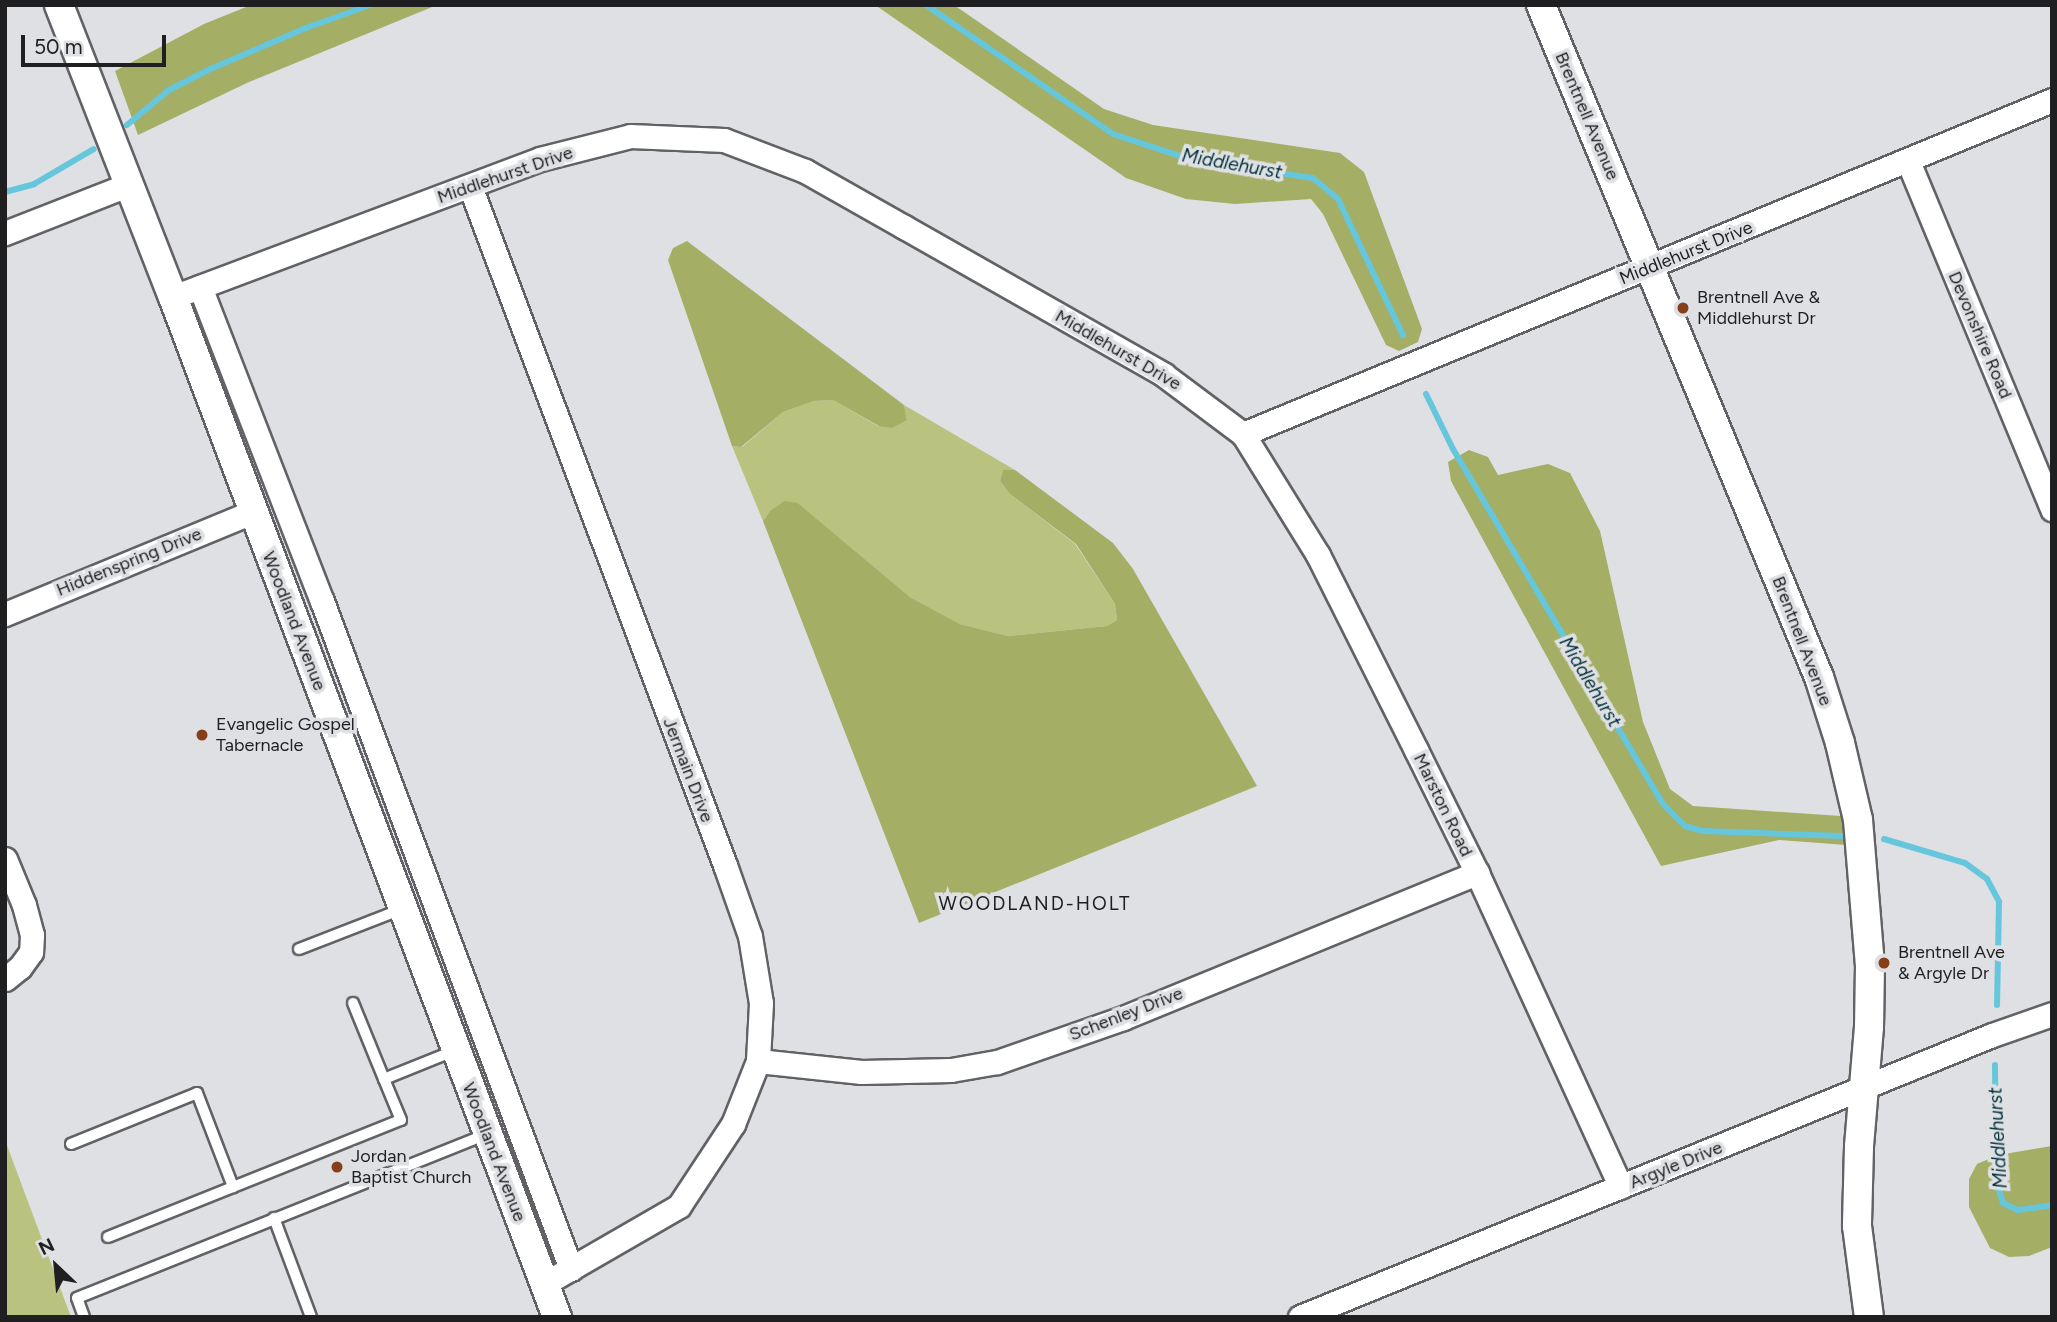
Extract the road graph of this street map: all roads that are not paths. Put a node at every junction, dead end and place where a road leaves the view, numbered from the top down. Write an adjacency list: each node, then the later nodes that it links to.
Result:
1 (59, 5): 5 (street, Woodland Avenue)
2 (1541, 5): 8 (street, Brentnell Avenue)
3 (2052, 100): 4 (street, Middlehurst Drive)
4 (1908, 161): 8 (street, Middlehurst Drive); 12 (street, Devonshire Road)
5 (130, 184): 7 (street); 10 (street, Woodland Avenue)
6 (470, 186): 9 (street, Middlehurst Drive); 11 (street, Middlehurst Drive); 23 (street, Jermain Drive)
7 (5, 233)
8 (1650, 268): 11 (street, Middlehurst Drive); 25 (street, Brentnell Avenue)
9 (200, 287): 10 (street, Middlehurst Drive); 32 (street)
10 (173, 297): 13 (street, Woodland Avenue)
11 (1242, 434): 16 (street, Marston Road)
12 (2052, 509)
13 (253, 512): 14 (street, Hiddenspring Drive); 17 (street, Woodland Avenue)
14 (5, 614)
15 (5, 859): 19 (street)
16 (1477, 873): 23 (street, Schenley Drive); 29 (street, Marston Road)
17 (402, 909): 18 (lane); 22 (street, Woodland Avenue)
18 (299, 949)
19 (5, 979)
20 (353, 1003): 24 (lane)
21 (2052, 1014): 25 (street, Argyle Drive)
22 (456, 1050): 24 (lane); 26 (street, Woodland Avenue)
23 (758, 1061): 32 (street, Jermain Drive)
24 (384, 1079): 28 (lane)
25 (1863, 1089): 29 (street, Argyle Drive); 38 (street, Brentnell Avenue)
26 (487, 1134): 30 (lane); 33 (street, Woodland Avenue)
27 (71, 1144): 28 (lane)
28 (233, 1187): 31 (lane)
29 (1620, 1187): 37 (street, Argyle Drive)
30 (274, 1218): 34 (lane); 35 (lane)
31 (108, 1237)
32 (571, 1269): 33 (street, Jermain Drive)
33 (544, 1284): 36 (street, Woodland Avenue)
34 (84, 1317)
35 (311, 1317)
36 (557, 1317)
37 (1300, 1317)
38 (1869, 1317)

